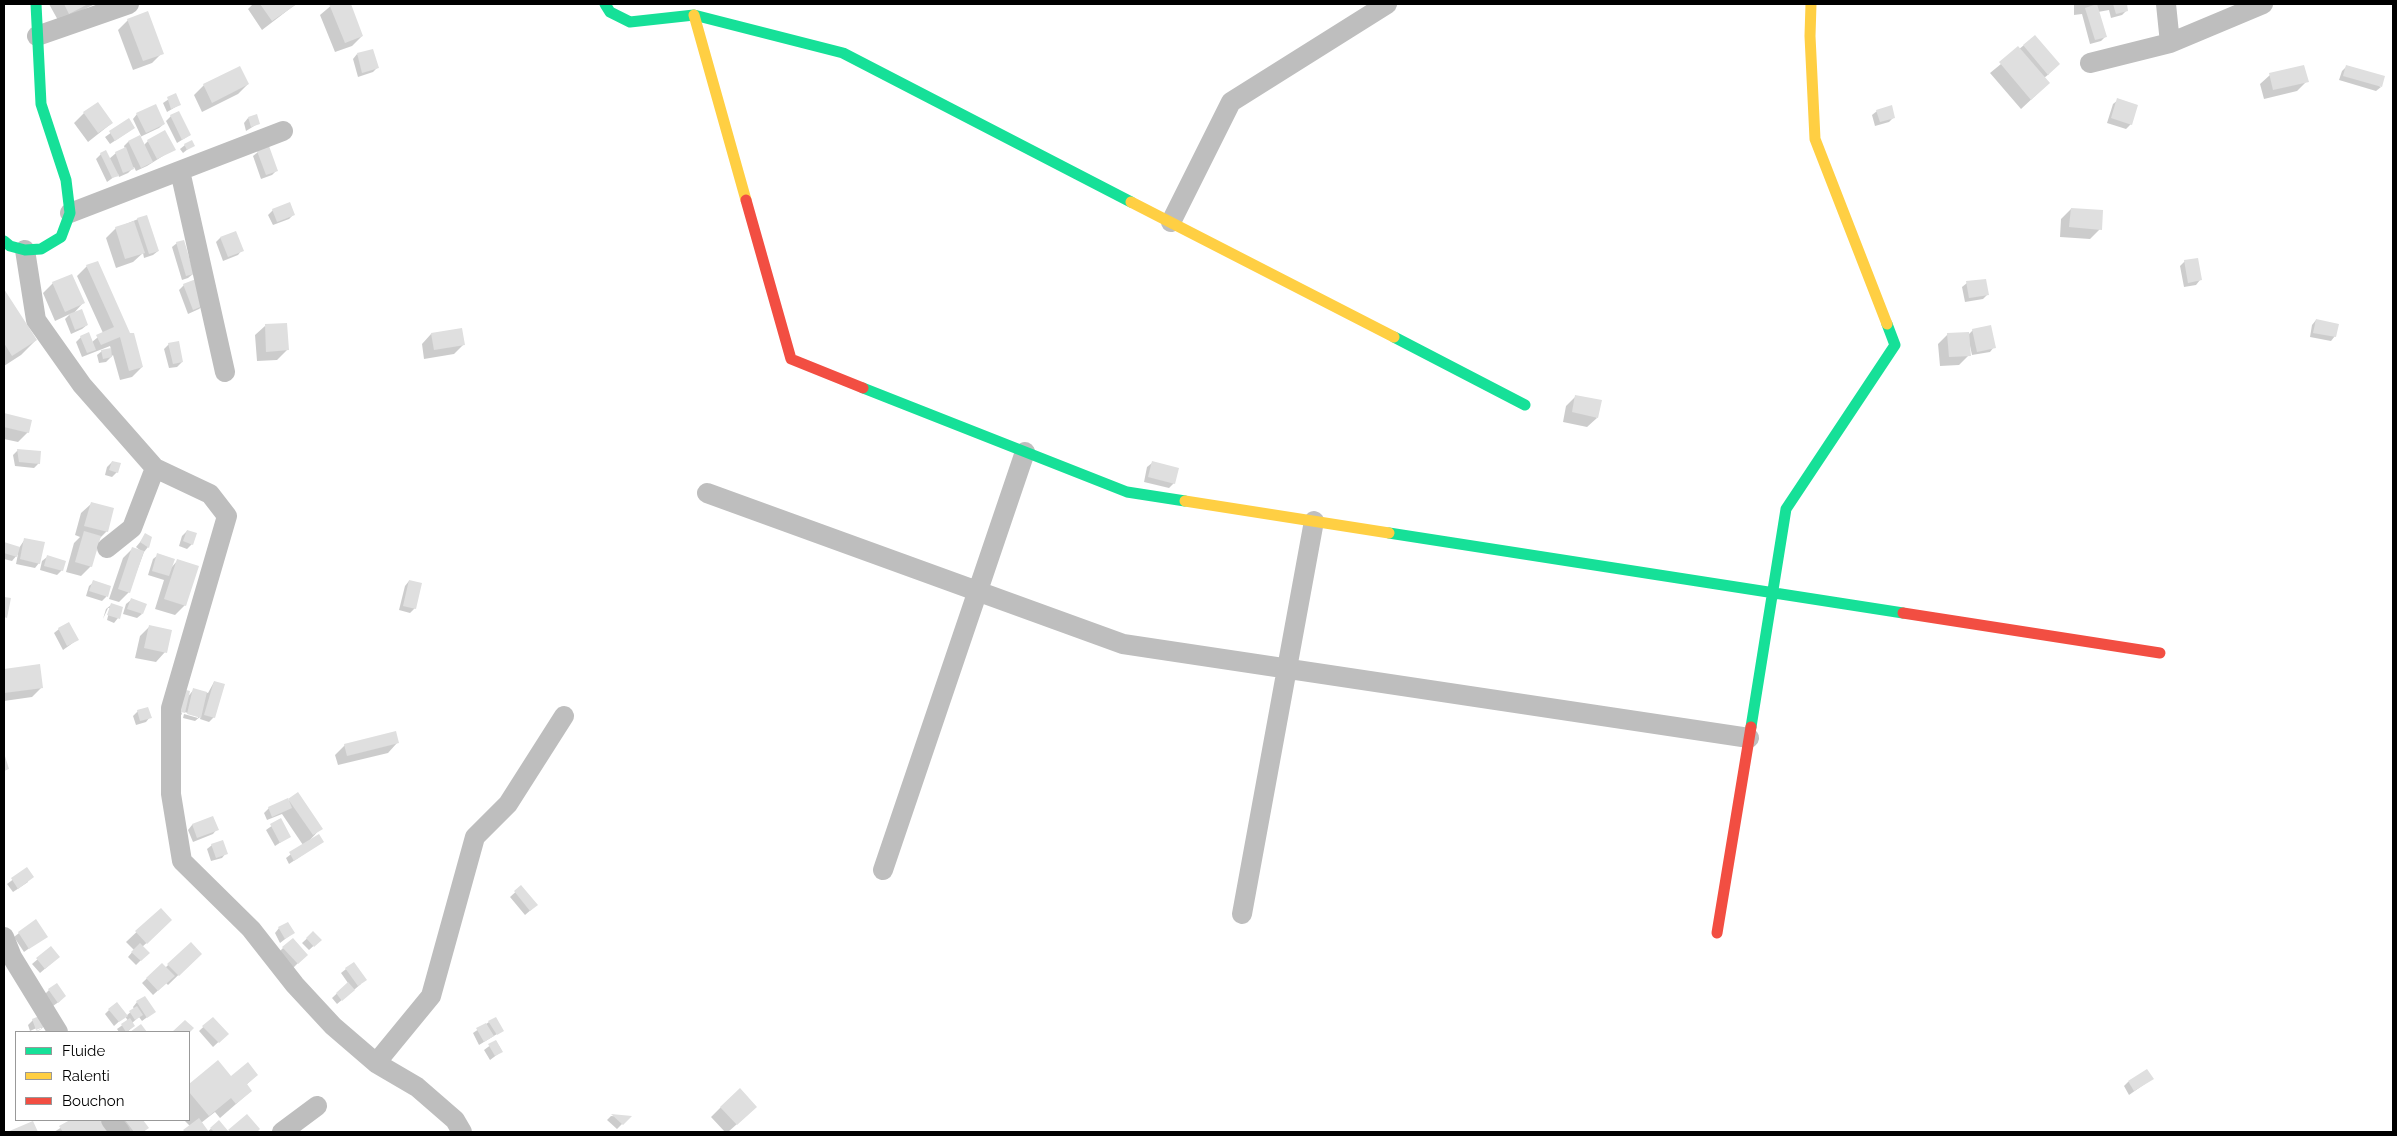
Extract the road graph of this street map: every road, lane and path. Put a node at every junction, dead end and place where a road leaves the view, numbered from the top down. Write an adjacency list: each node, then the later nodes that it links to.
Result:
1 (36, 4): 9 (street)
2 (129, 4): 9 (street)
3 (604, 4): 8 (street)
4 (1387, 4): 15 (street)
5 (1811, 4): 25 (street)
6 (2166, 4): 10 (street)
7 (2263, 4): 10 (street)
8 (694, 15): 15 (street); 19 (street)
9 (37, 36): 14 (street)
10 (2170, 43): 11 (street)
11 (2090, 63)
12 (284, 131): 13 (street)
13 (180, 171): 14 (street); 17 (street)
14 (70, 213): 16 (street)
15 (1171, 222): 18 (street)
16 (10, 248): 20 (street)
17 (224, 372)
18 (1525, 405)
19 (1025, 452): 22 (street); 24 (street)
20 (155, 468): 23 (street); 35 (street)
21 (707, 492): 24 (street)
22 (1314, 521): 25 (street); 27 (street)
23 (107, 548)
24 (978, 591): 27 (street); 30 (street)
25 (1773, 592): 26 (street); 29 (street)
26 (2160, 652)
27 (1287, 669): 29 (street); 31 (street)
28 (564, 716): 35 (street)
29 (1749, 738): 32 (street)
30 (883, 870)
31 (1242, 914)
32 (1718, 933)
33 (4, 937): 34 (street)
34 (57, 1031)
35 (376, 1063): 40 (street)
36 (317, 1106): 39 (street)
37 (112, 1121): 38 (street)
38 (120, 1132)
39 (282, 1132)
40 (462, 1132)

